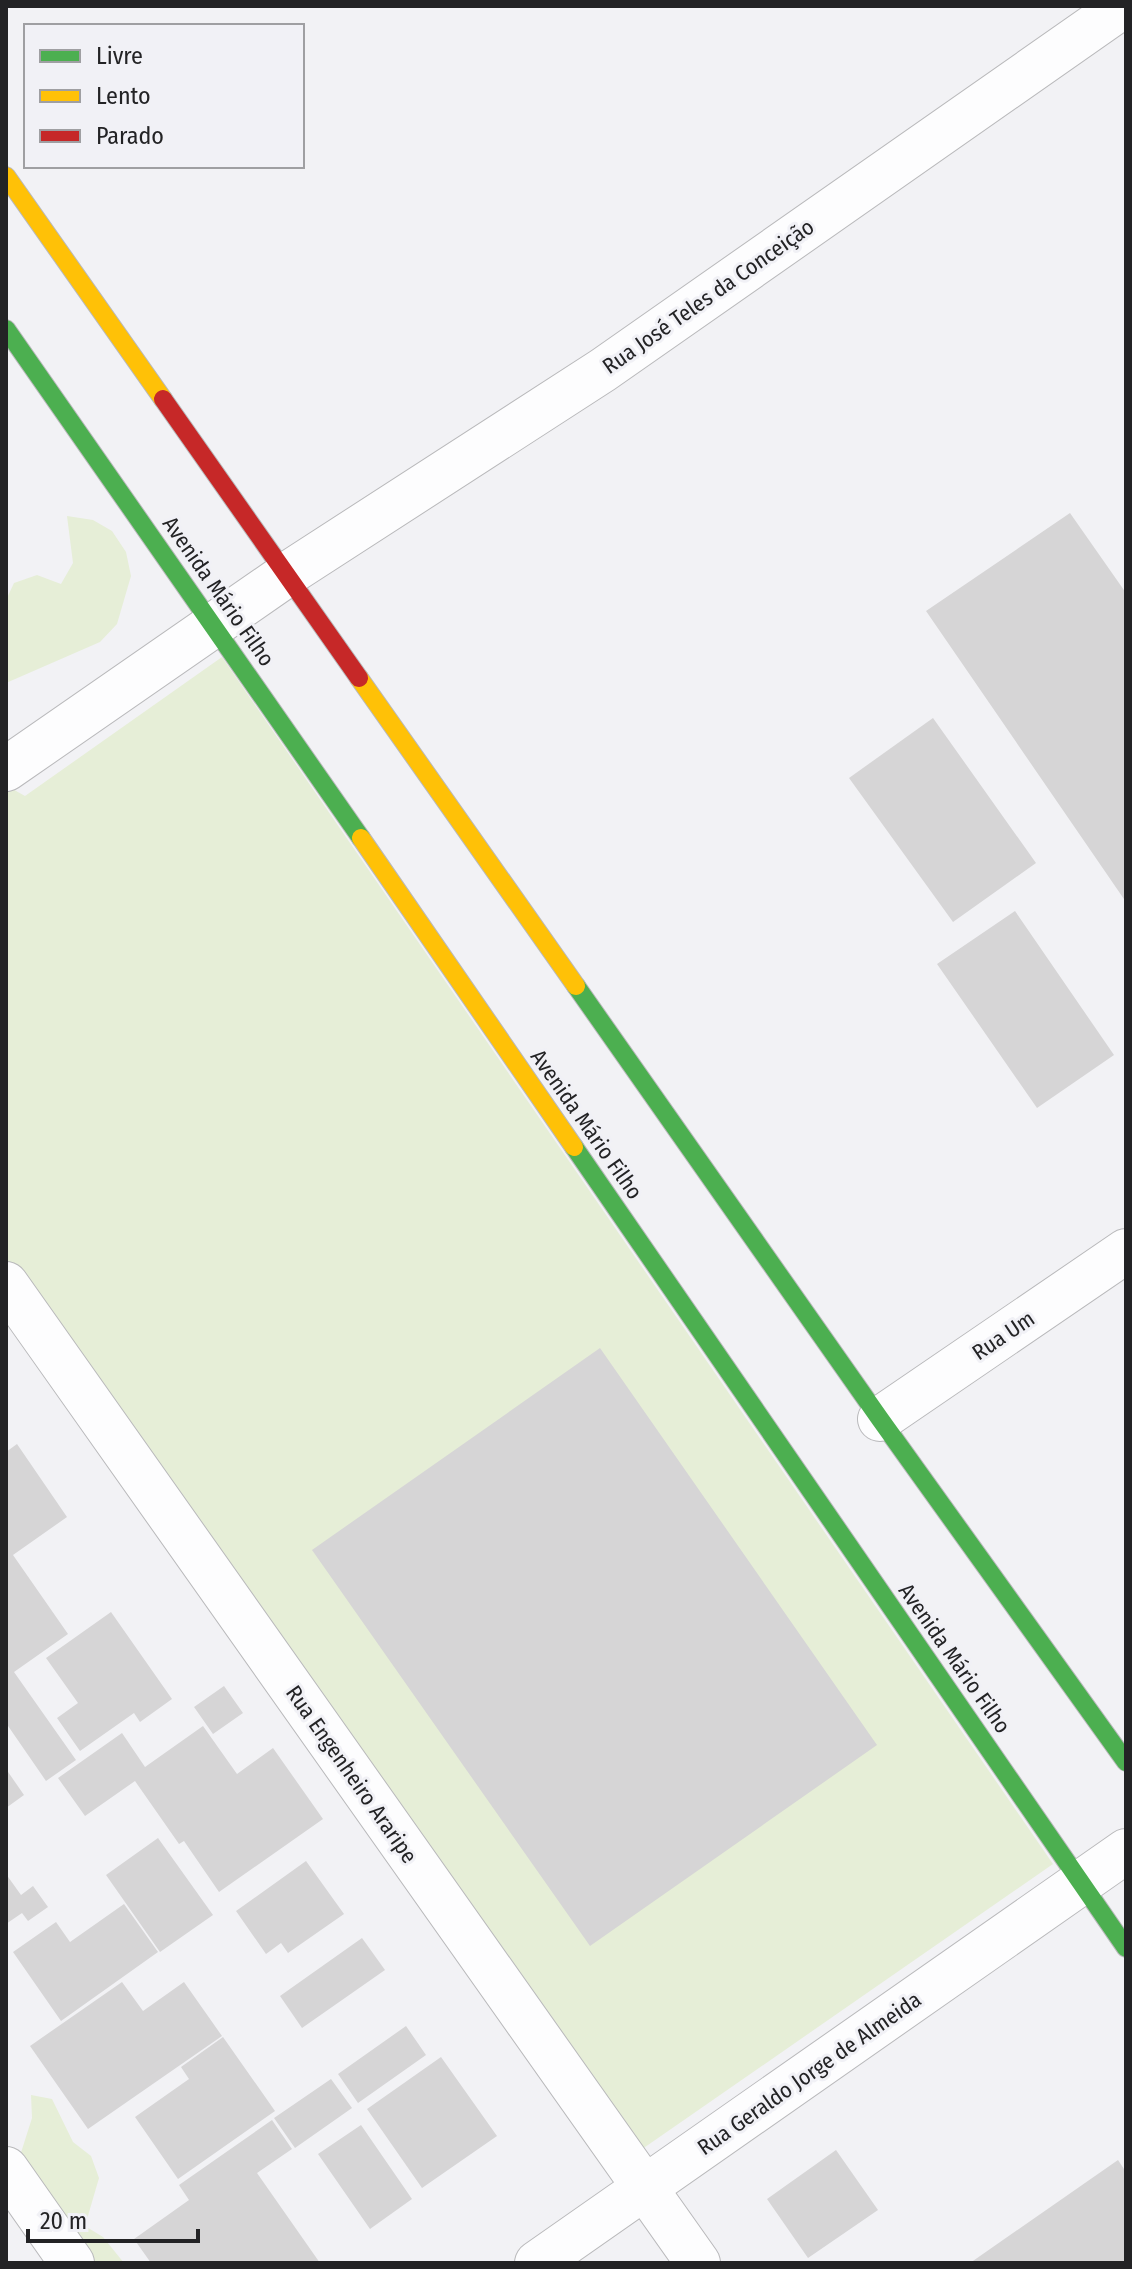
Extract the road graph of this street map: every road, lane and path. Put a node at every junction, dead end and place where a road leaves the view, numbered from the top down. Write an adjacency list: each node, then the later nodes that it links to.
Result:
1 (1123, 6): 4 (street, Rua José Teles da Conceição)
2 (6, 176): 4 (main road)
3 (6, 329): 5 (main road, Avenida Mário Filho)
4 (286, 575): 5 (street, Rua José Teles da Conceição); 9 (main road)
5 (213, 623): 6 (street); 12 (main road, Avenida Mário Filho)
6 (6, 769)
7 (1126, 1251): 9 (street, Rua Um)
8 (6, 1284): 15 (street, Rua Engenheiro Araripe)
9 (880, 1419): 10 (main road)
10 (1126, 1762)
11 (1126, 1851): 12 (street, Rua Geraldo Jorge de Almeida)
12 (1081, 1884): 13 (main road, Avenida Mário Filho); 15 (street, Rua Geraldo Jorge de Almeida)
13 (1126, 1948)
14 (6, 2169): 16 (street)
15 (644, 2188): 17 (street, Rua Geraldo Jorge de Almeida); 18 (street, Rua Engenheiro Araripe)
16 (72, 2263)
17 (537, 2263)
18 (698, 2263)

